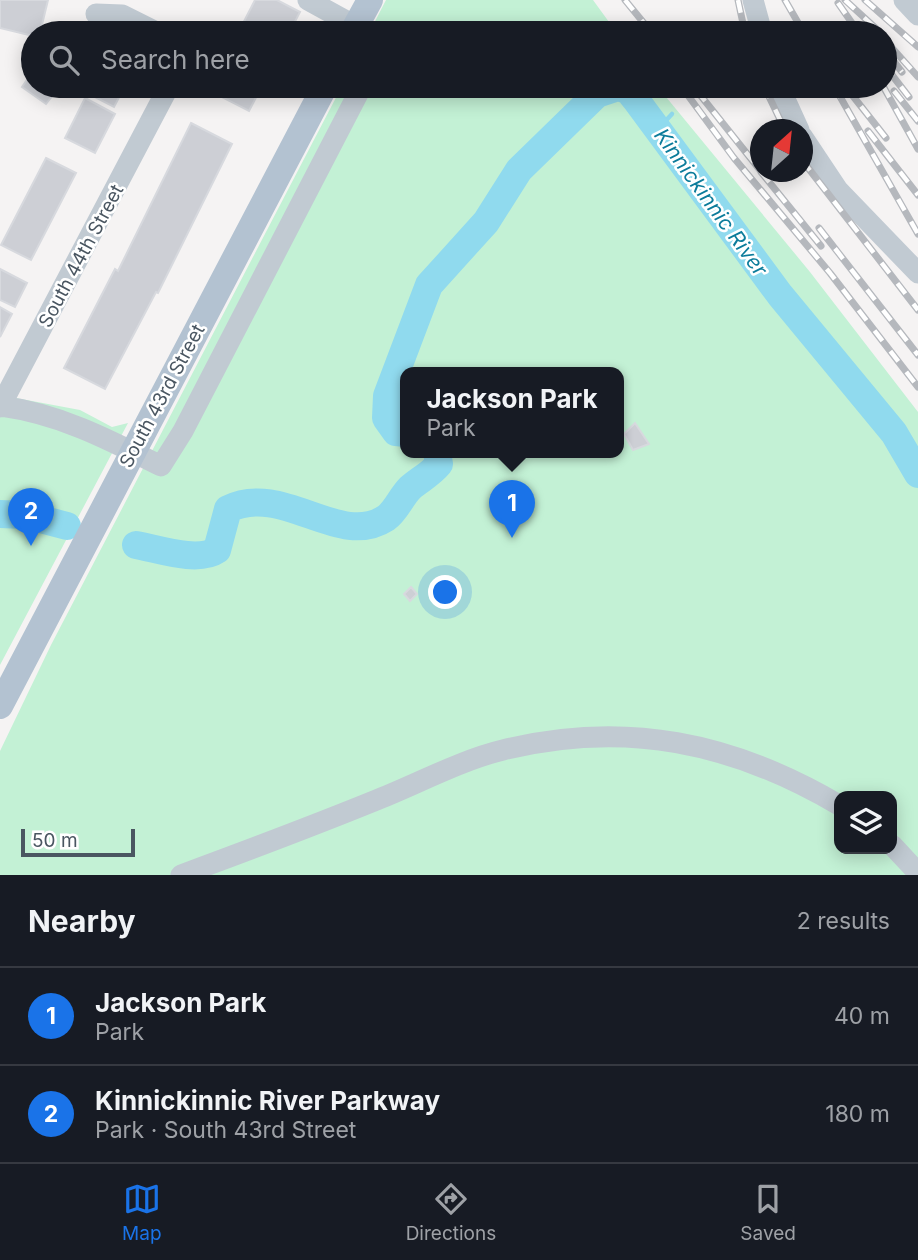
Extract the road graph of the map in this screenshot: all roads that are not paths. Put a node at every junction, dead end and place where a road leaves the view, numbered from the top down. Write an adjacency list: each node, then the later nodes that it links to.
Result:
1 (308, 0): 8 (street)
2 (370, 0): 9 (main road)
3 (753, 0): 10 (street)
4 (904, 0): 6 (street)
5 (96, 14): 7 (street)
6 (918, 15)
7 (134, 21)
8 (343, 21)
9 (363, 21)
10 (759, 21)
11 (163, 98): 18 (street, South 44th Street)
12 (319, 98): 19 (main road, South 43rd Street)
13 (356, 98): 19 (street)
14 (784, 98): 15 (street)
15 (794, 119)
16 (813, 151): 17 (street)
17 (918, 273)
18 (0, 407): 19 (street)
19 (132, 451): 20 (main road, South 43rd Street)
20 (0, 706)
21 (834, 801): 24 (street)
22 (897, 850): 23 (street)
23 (918, 873)
24 (181, 875)

